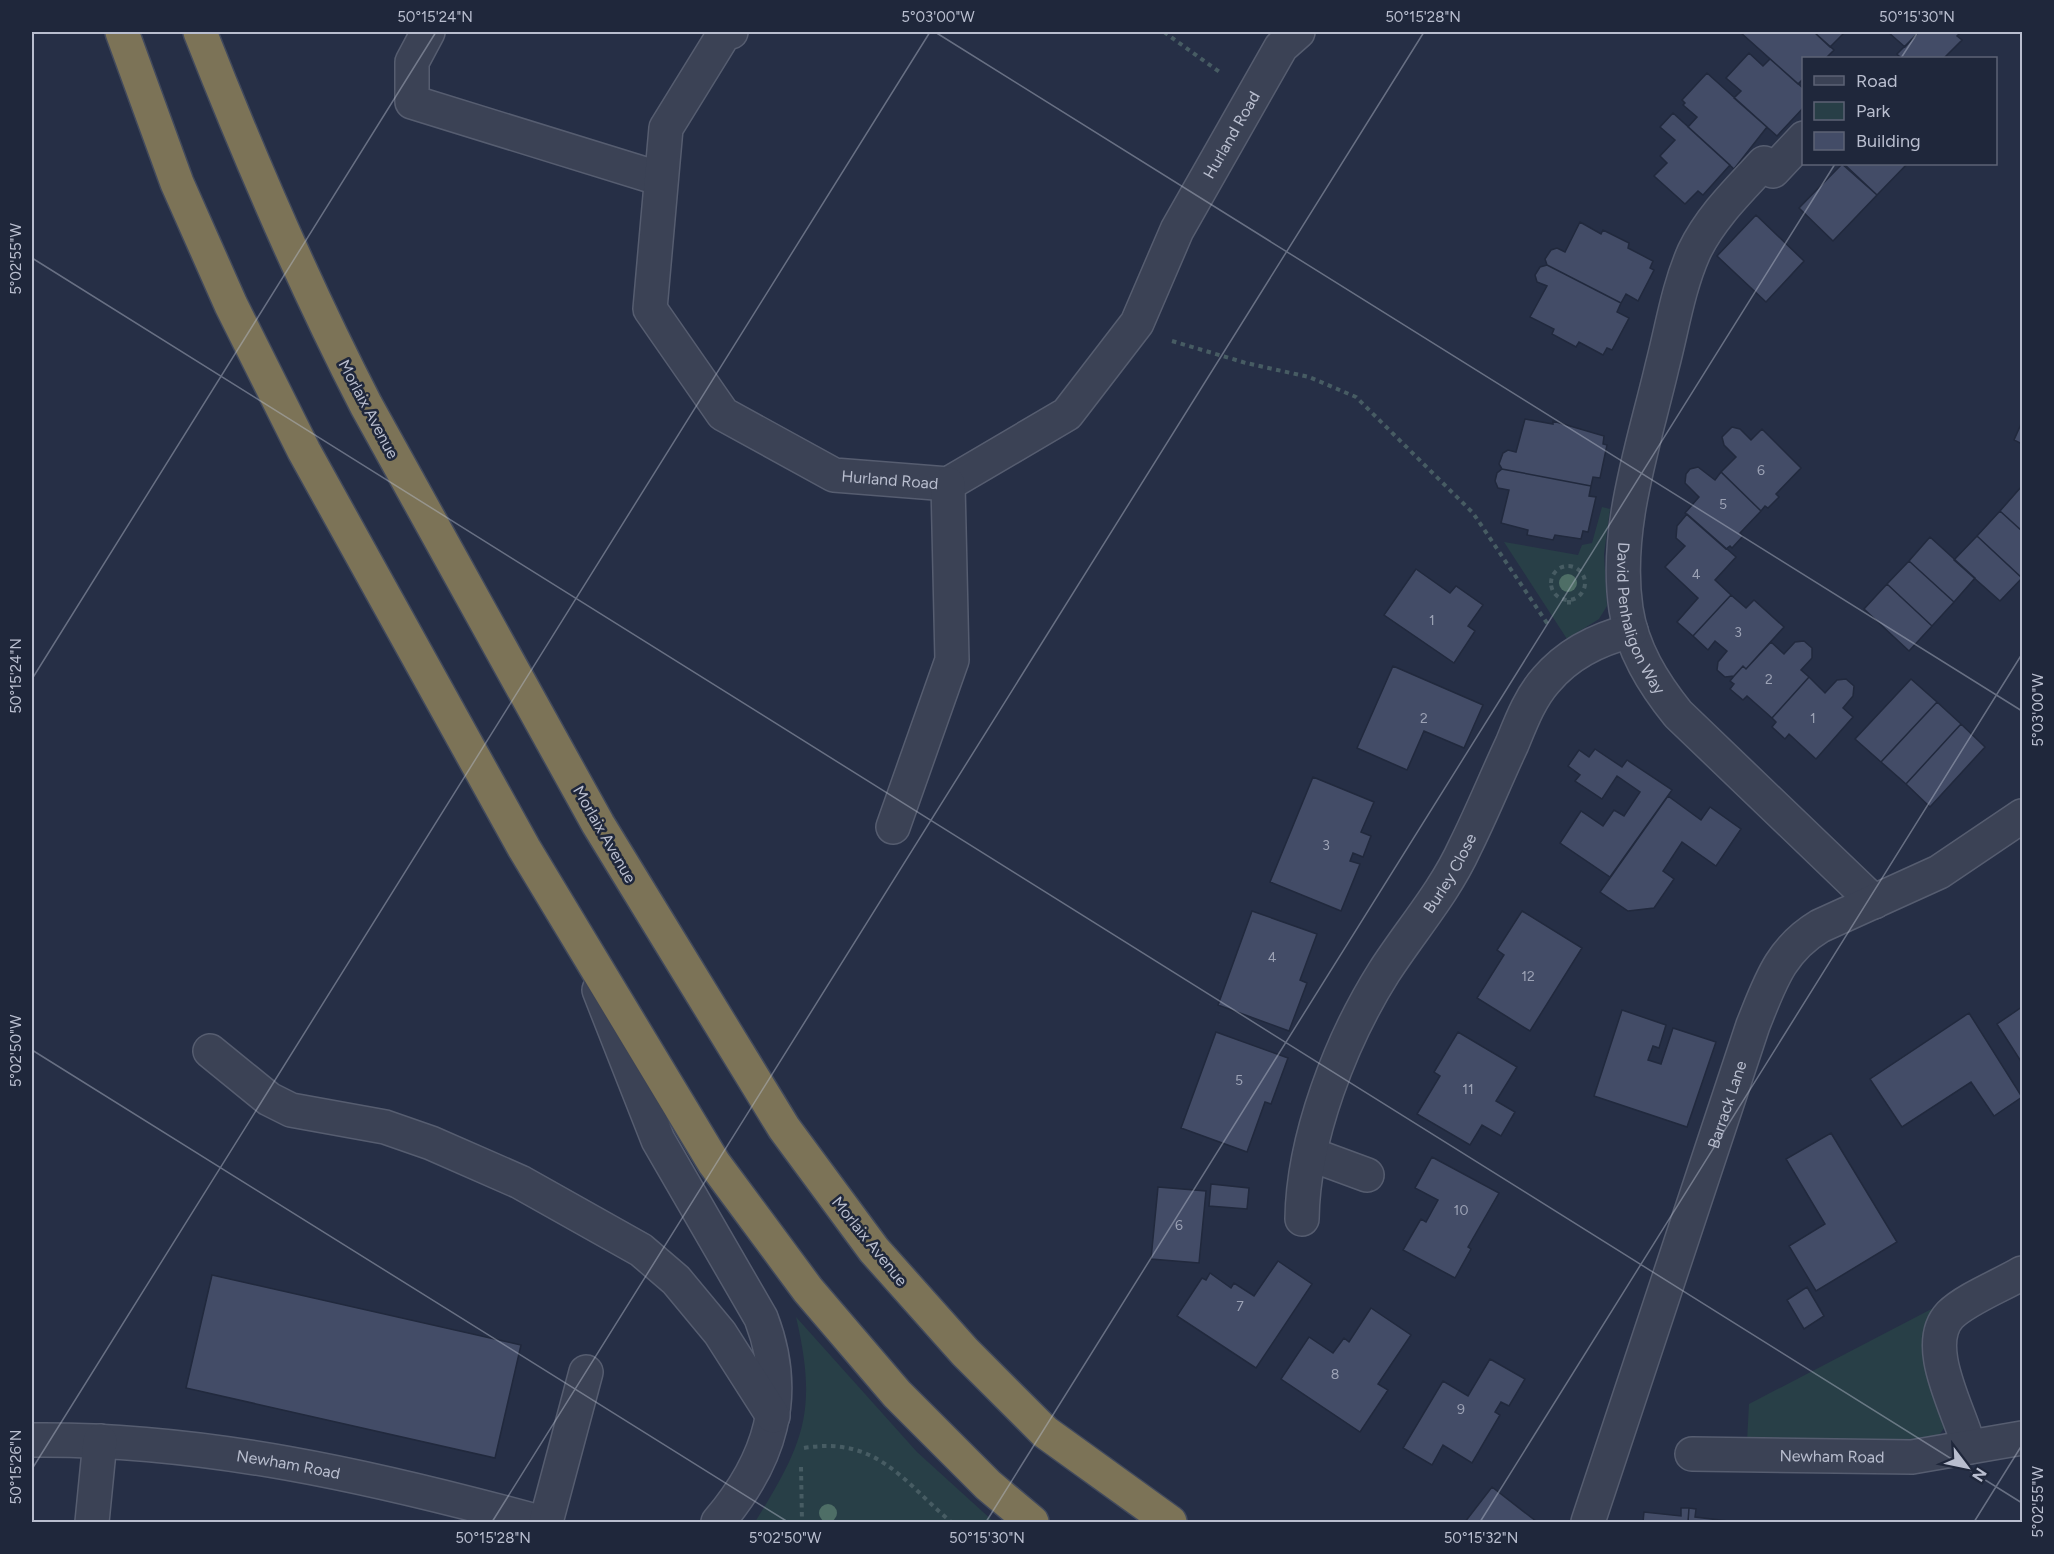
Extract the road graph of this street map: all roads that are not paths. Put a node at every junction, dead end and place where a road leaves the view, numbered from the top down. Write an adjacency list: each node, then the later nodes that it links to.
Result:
1 (122, 32): 13 (highway)
2 (200, 32): 31 (highway, Morlaix Avenue)
3 (428, 32): 7 (street)
4 (726, 32): 7 (street, Hurland Road)
5 (1298, 32): 8 (street, Hurland Road)
6 (1802, 139): 9 (street, David Penhaligon Way)
7 (662, 179): 8 (street, Hurland Road)
8 (948, 484): 11 (street)
9 (1631, 631): 12 (street, David Penhaligon Way); 15 (street, Burley Close)
10 (2022, 816): 12 (street, Barrack Lane)
11 (893, 827)
12 (1874, 902): 32 (street, Barrack Lane)
13 (582, 946): 20 (street); 30 (highway)
14 (210, 1051): 20 (street)
15 (1310, 1154): 16 (street); 17 (street, Burley Close)
16 (1367, 1175)
17 (1302, 1219)
18 (2022, 1273): 24 (street)
19 (586, 1372): 28 (street)
20 (773, 1416): 29 (street)
21 (2022, 1438): 24 (street, Newham Road)
22 (32, 1440): 23 (street, Newham Road)
23 (100, 1441): 26 (street); 27 (street, Newham Road)
24 (1969, 1447): 25 (street, Newham Road)
25 (1692, 1454)
26 (92, 1522)
27 (539, 1522)
28 (546, 1522)
29 (718, 1522)
30 (1032, 1522)
31 (1170, 1522)
32 (1588, 1522)

